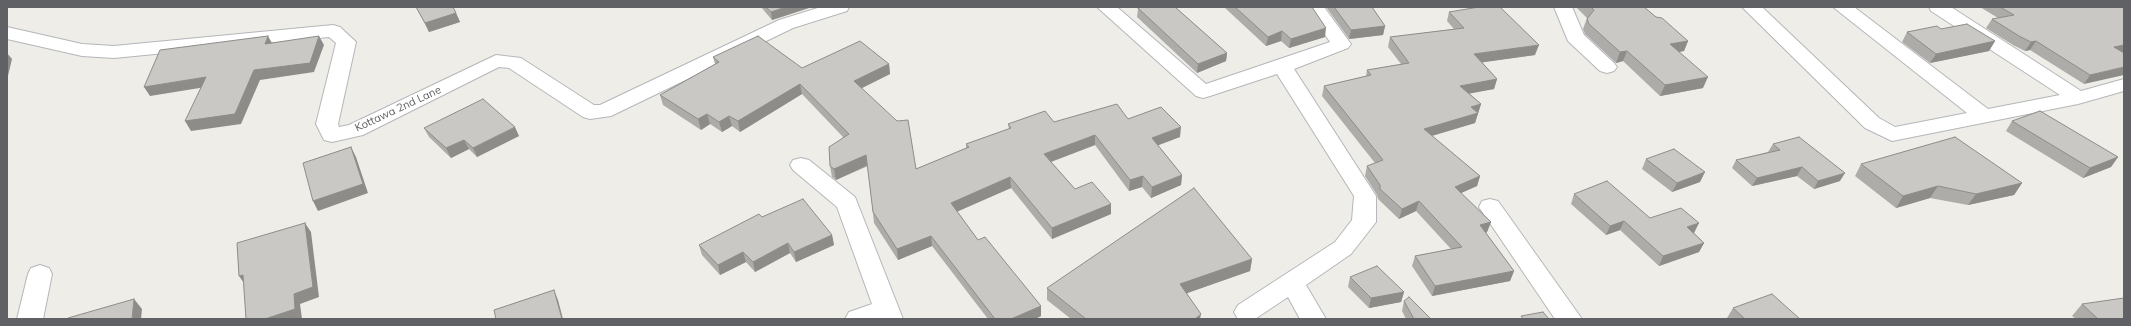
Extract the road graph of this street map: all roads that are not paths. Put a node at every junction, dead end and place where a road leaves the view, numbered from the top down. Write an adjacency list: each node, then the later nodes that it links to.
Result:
1 (840, 7): 8 (street, Kottawa 2nd Lane)
2 (1106, 7): 9 (street)
3 (1316, 7): 9 (street)
4 (1563, 7): 10 (street)
5 (1751, 7): 13 (street)
6 (1842, 7): 13 (street)
7 (1938, 7): 12 (street)
8 (7, 33)
9 (1282, 66): 17 (street)
10 (1607, 67)
11 (2124, 85): 12 (street)
12 (2078, 98): 13 (street)
13 (1984, 116)
14 (801, 166): 19 (street)
15 (1490, 207): 23 (street)
16 (40, 274): 20 (street)
17 (1292, 283): 18 (street); 22 (street)
18 (1247, 312)
19 (889, 313): 21 (street)
20 (30, 319)
21 (858, 319)
22 (1313, 319)
23 (1569, 319)

